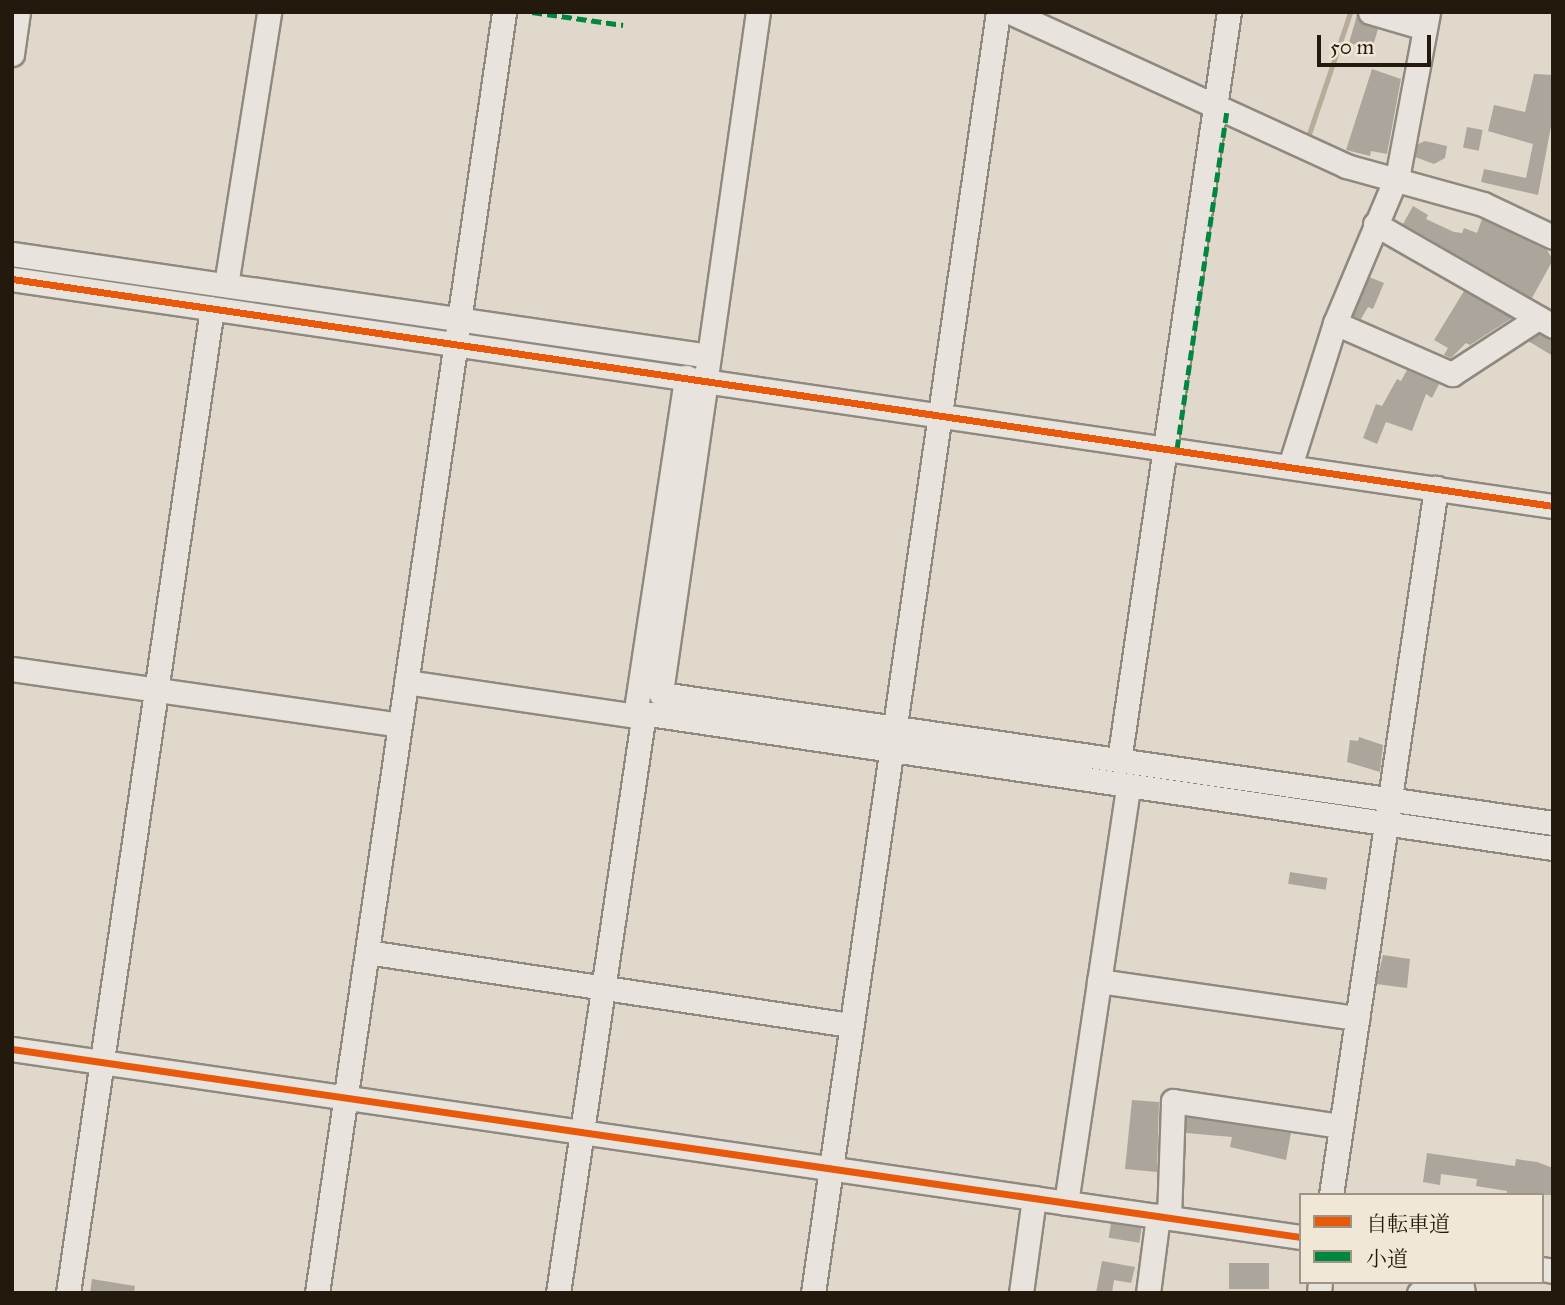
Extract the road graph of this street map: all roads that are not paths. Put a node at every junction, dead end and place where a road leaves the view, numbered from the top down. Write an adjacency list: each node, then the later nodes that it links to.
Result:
1 (18, 12): 13 (street)
2 (254, 12): 20 (street)
3 (269, 12): 20 (street)
4 (504, 12): 24 (street)
5 (742, 12): 25 (street)
6 (758, 12): 25 (street)
7 (998, 12): 27 (street)
8 (1010, 12): 14 (street)
9 (1228, 12): 14 (street)
10 (1242, 12): 14 (street)
11 (1370, 12): 12 (street)
12 (1426, 20): 15 (street)
13 (12, 54)
14 (1221, 108): 15 (street); 28 (street)
15 (1394, 182): 16 (street); 17 (street)
16 (1375, 225): 22 (street); 23 (street)
17 (1553, 237)
18 (12, 254): 20 (street)
19 (12, 279): 21 (street)
20 (220, 284): 24 (street)
21 (218, 309): 24 (street); 34 (street)
22 (1545, 322): 23 (street)
23 (1335, 323): 29 (street)
24 (457, 331): 25 (street); 26 (street); 33 (street)
25 (701, 355): 26 (street)
26 (699, 379): 27 (street); 35 (street); 37 (street)
27 (941, 414): 28 (street); 37 (street)
28 (1171, 448): 29 (street); 39 (street)
29 (1290, 466): 30 (street)
30 (1436, 488): 31 (street); 41 (street)
31 (1553, 506)
32 (12, 668): 34 (street)
33 (406, 682): 35 (street); 36 (street)
34 (162, 690): 36 (street); 51 (street)
35 (645, 713): 38 (street); 47 (street)
36 (400, 725): 45 (street)
37 (894, 728): 38 (street); 39 (street)
38 (891, 752): 40 (street); 49 (street)
39 (1126, 762): 41 (street)
40 (1121, 785): 43 (street); 46 (street); 57 (street)
41 (1389, 800): 42 (street); 43 (street)
42 (1553, 823)
43 (1386, 824): 44 (street); 48 (street)
44 (1553, 848)
45 (367, 952): 47 (street); 52 (street)
46 (1099, 981): 48 (street); 57 (street)
47 (608, 988): 49 (street); 54 (street)
48 (1357, 1018): 53 (street)
49 (852, 1025): 55 (street)
50 (12, 1049): 51 (street)
51 (108, 1063): 52 (street); 61 (street); 62 (street)
52 (346, 1098): 54 (street); 63 (street)
53 (1341, 1126): 56 (street); 58 (street)
54 (587, 1133): 55 (street); 64 (street); 65 (street)
55 (831, 1169): 57 (street); 66 (street)
56 (1331, 1193)
57 (1051, 1201): 58 (street); 67 (street); 68 (street)
58 (1163, 1217): 59 (street); 69 (street)
59 (1299, 1237)
60 (1453, 1284): 70 (street)
61 (68, 1293)
62 (80, 1293)
63 (317, 1293)
64 (558, 1293)
65 (569, 1293)
66 (813, 1293)
67 (1021, 1293)
68 (1034, 1293)
69 (1148, 1293)
70 (1419, 1293)

